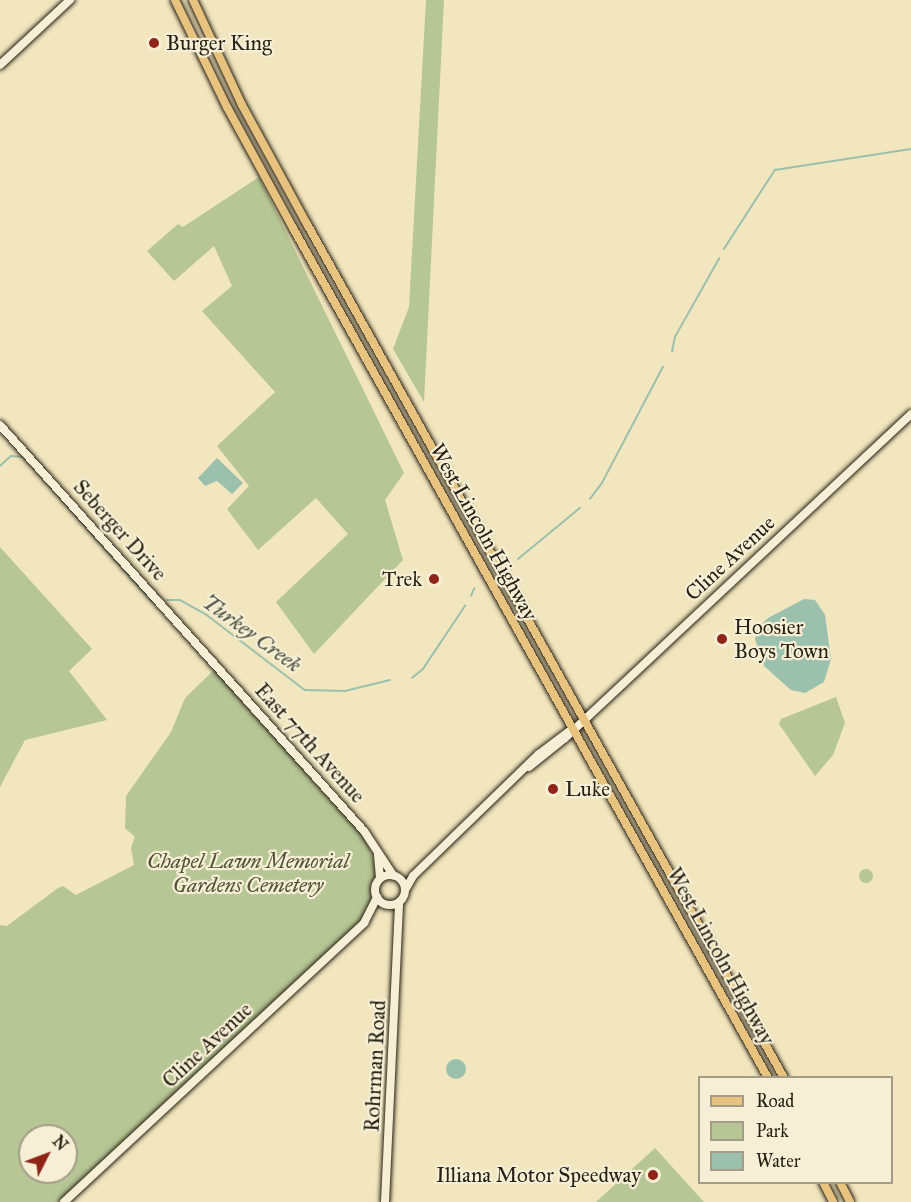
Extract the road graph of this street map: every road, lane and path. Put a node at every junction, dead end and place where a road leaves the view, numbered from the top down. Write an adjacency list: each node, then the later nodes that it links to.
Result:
1 (70, 0): 4 (street)
2 (175, 0): 9 (main road, West Lincoln Highway)
3 (193, 0): 8 (main road, West Lincoln Highway)
4 (0, 65)
5 (911, 414): 8 (street, Cline Avenue)
6 (0, 425): 7 (street, Seberger Drive)
7 (212, 660): 10 (street, East 77th Avenue)
8 (583, 718): 9 (street, Cline Avenue); 21 (main road, West Lincoln Highway)
9 (573, 728): 12 (street, Cline Avenue); 20 (main road, West Lincoln Highway)
10 (378, 853): 11 (street, East 77th Avenue); 13 (street, East 77th Avenue)
11 (394, 876): 12 (street); 13 (street); 14 (street)
12 (413, 876): 14 (street, Cline Avenue)
13 (380, 878): 15 (street)
14 (405, 890): 16 (street)
15 (377, 897): 17 (street); 18 (street, Cline Avenue)
16 (399, 902): 17 (street); 19 (street, Rohrman Road)
17 (388, 905): 18 (street, Cline Avenue); 19 (street, Rohrman Road)
18 (372, 913): 24 (street, Cline Avenue)
19 (400, 931): 25 (street, Rohrman Road)
20 (767, 1076)
21 (783, 1076)
22 (824, 1184): 26 (main road)
23 (841, 1184): 27 (main road)
24 (64, 1202)
25 (385, 1202)
26 (833, 1202)
27 (850, 1202)

